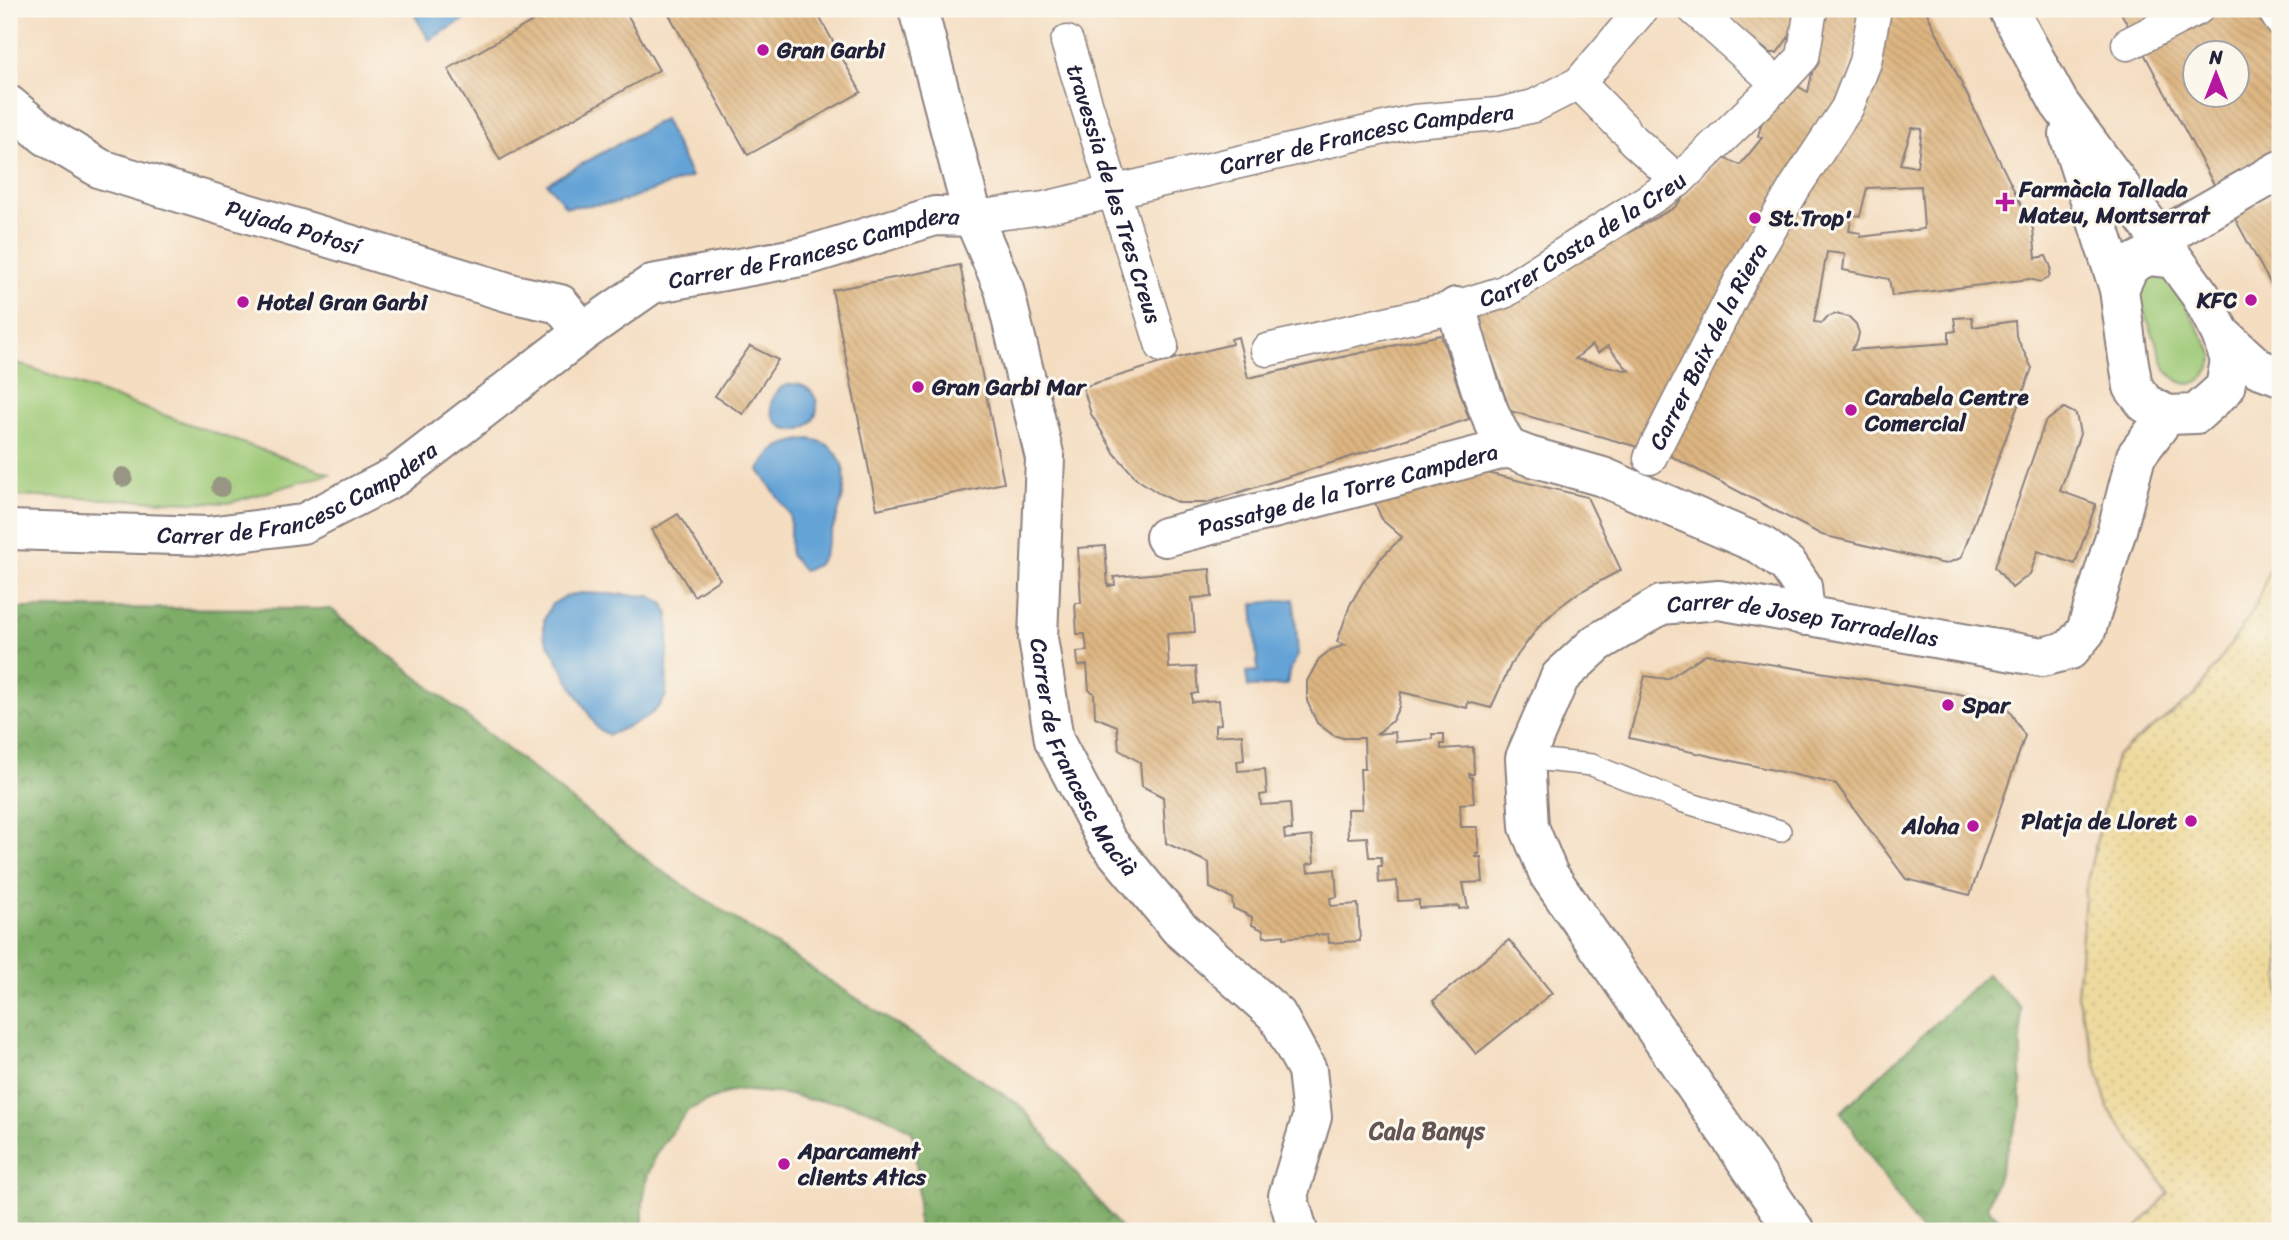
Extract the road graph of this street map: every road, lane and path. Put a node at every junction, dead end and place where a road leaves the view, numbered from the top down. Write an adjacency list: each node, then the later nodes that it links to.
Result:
1 (918, 9): 19 (street, Carrer de Francesc Macià)
2 (1642, 9): 12 (street, Carrer de Francesc Campdera)
3 (1694, 9): 13 (street)
4 (1811, 9): 13 (street, Carrer Costa de la Creu)
5 (1875, 9): 30 (street, Carrer Baix de la Riera)
6 (2008, 9): 14 (street)
7 (2197, 9): 11 (street)
8 (2273, 9): 9 (street)
9 (2280, 20)
10 (1067, 42): 18 (street, travessia de les Tres Creus)
11 (2128, 44)
12 (1580, 83): 17 (street); 18 (street, Carrer de Francesc Campdera)
13 (1778, 84): 17 (street, Carrer Costa de la Creu)
14 (2059, 103): 20 (street); 21 (street)
15 (9, 105): 23 (street, Pujada Potosí)
16 (2280, 170): 20 (street)
17 (1678, 181): 22 (street, Carrer Costa de la Creu)
18 (1116, 192): 19 (street, Carrer de Francesc Campdera); 25 (street, travessia de les Tres Creus)
19 (973, 217): 23 (street, Carrer de Francesc Campdera); 36 (street, Carrer de Francesc Macià)
20 (2167, 249): 21 (street); 24 (street)
21 (2119, 289): 28 (street)
22 (1456, 307): 26 (street, Carrer Costa de la Creu); 29 (street)
23 (583, 332): 31 (street, Carrer de Francesc Campdera)
24 (2221, 334): 27 (street); 28 (street)
25 (1162, 346)
26 (1267, 350)
27 (2280, 376)
28 (2167, 415): 33 (street, Carrer de Josep Tarradellas)
29 (1508, 448): 32 (street, Passatge de la Torre Campdera); 33 (street, Passatge de la Torre Campdera)
30 (1650, 458)
31 (9, 530)
32 (1165, 537)
33 (1805, 616): 34 (street, Carrer de Josep Tarradellas)
34 (1525, 758): 35 (lane); 37 (street, Carrer de Josep Tarradellas)
35 (1780, 831)
36 (1298, 1231)
37 (1795, 1231)

